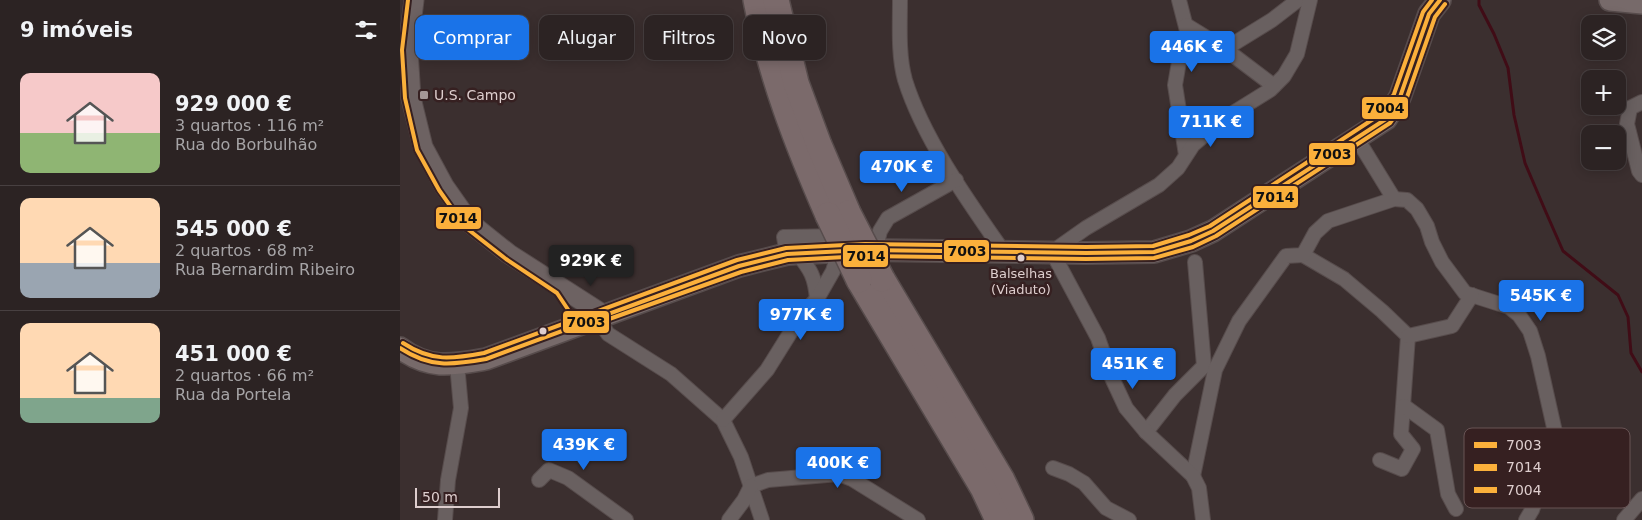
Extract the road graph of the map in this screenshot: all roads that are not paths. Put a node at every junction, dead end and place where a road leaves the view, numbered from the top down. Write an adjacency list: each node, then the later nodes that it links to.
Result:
1 (414, 0): 29 (main road)
2 (756, 0): 20 (highway)
3 (776, 0): 20 (highway)
4 (900, 0): 18 (street)
5 (1179, 0): 11 (street)
6 (1298, 0): 12 (street)
7 (1310, 0): 13 (street)
8 (1440, 0): 15 (main road)
9 (1610, 0): 10 (main road)
10 (1642, 3)
11 (1186, 25): 12 (street); 16 (street)
12 (1225, 49): 13 (street)
13 (1274, 86): 16 (street)
14 (1642, 102): 17 (street)
15 (1356, 137): 19 (street); 25 (main road)
16 (1186, 155): 25 (street)
17 (1642, 175)
18 (956, 180): 21 (street); 24 (street)
19 (1394, 200): 26 (street); 30 (street)
20 (838, 214): 28 (highway, bridge)
21 (877, 243): 22 (street); 23 (main road); 24 (main road)
22 (789, 248): 23 (main road); 31 (street); 32 (main road)
23 (832, 251): 31 (street)
24 (1003, 251): 25 (main road)
25 (1052, 252): 40 (street)
26 (1303, 255): 33 (street); 36 (street)
27 (1195, 262): 36 (street)
28 (870, 279): 54 (highway); 55 (highway)
29 (566, 295): 32 (main road); 32 (main road)
30 (1472, 295): 33 (street); 39 (street)
31 (818, 298): 38 (street)
32 (588, 320): 35 (main road); 38 (street)
33 (1408, 336): 37 (street)
34 (400, 348): 35 (main road)
35 (457, 364): 49 (street)
36 (1209, 368): 40 (street); 43 (street)
37 (1404, 406): 41 (street); 48 (street)
38 (723, 420): 45 (street)
39 (1555, 428)
40 (1146, 432): 43 (street)
41 (1380, 460)
42 (1053, 468): 56 (street)
43 (1193, 476): 57 (street)
44 (539, 480): 50 (street)
45 (751, 486): 51 (street); 52 (street); 53 (street)
46 (1642, 499): 59 (street)
47 (1533, 508): 58 (street)
48 (1456, 509)
49 (445, 520)
50 (626, 520)
51 (729, 520)
52 (762, 520)
53 (918, 520)
54 (998, 520)
55 (1021, 520)
56 (1129, 520)
57 (1203, 520)
58 (1526, 520)
59 (1624, 520)

